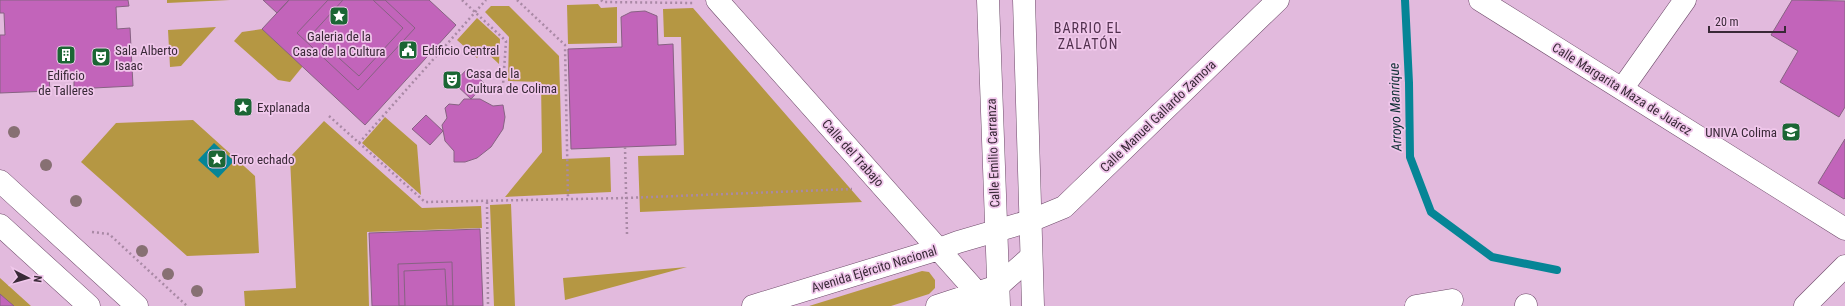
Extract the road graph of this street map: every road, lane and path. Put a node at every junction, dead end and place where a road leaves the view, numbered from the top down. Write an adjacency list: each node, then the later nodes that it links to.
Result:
1 (462, 0): 12 (path)
2 (486, 0): 12 (path)
3 (517, 0): 21 (path)
4 (601, 0): 11 (path)
5 (717, 0): 28 (street, Calle del Trabajo)
6 (988, 0): 26 (street, Calle Emilio Carranza)
7 (1024, 0): 23 (street)
8 (1278, 0): 23 (street, Calle Manuel Gallardo Zamora)
9 (1480, 0): 14 (street, Calle Margarita Maza de Juárez)
10 (1685, 0): 14 (street)
11 (695, 3)
12 (476, 12): 13 (path); 16 (path)
13 (504, 85)
14 (1622, 89): 25 (street, Calle Margarita Maza de Juárez)
15 (329, 116): 16 (path)
16 (359, 143): 21 (path)
17 (625, 147): 20 (path)
18 (0, 181): 34 (street)
19 (858, 189): 20 (path)
20 (626, 198): 21 (path); 27 (path)
21 (568, 199)
22 (487, 202): 35 (path)
23 (1030, 221): 26 (street, Calle Manuel Gallardo Zamora); 29 (street)
24 (0, 225): 33 (street)
25 (1845, 229)
26 (995, 231): 28 (street, Avenida Ejército Nacional); 31 (street, Calle Emilio Carranza)
27 (627, 234)
28 (940, 250): 31 (street, Calle del Trabajo); 36 (street, Avenida Ejército Nacional)
29 (1031, 257): 31 (street); 38 (street)
30 (1845, 266): 40 (street)
31 (991, 298): 37 (street)
32 (1452, 300): 39 (street)
33 (89, 306)
34 (137, 306)
35 (488, 306)
36 (753, 306)
37 (937, 306)
38 (1033, 306)
39 (1416, 306)
40 (1805, 306)

